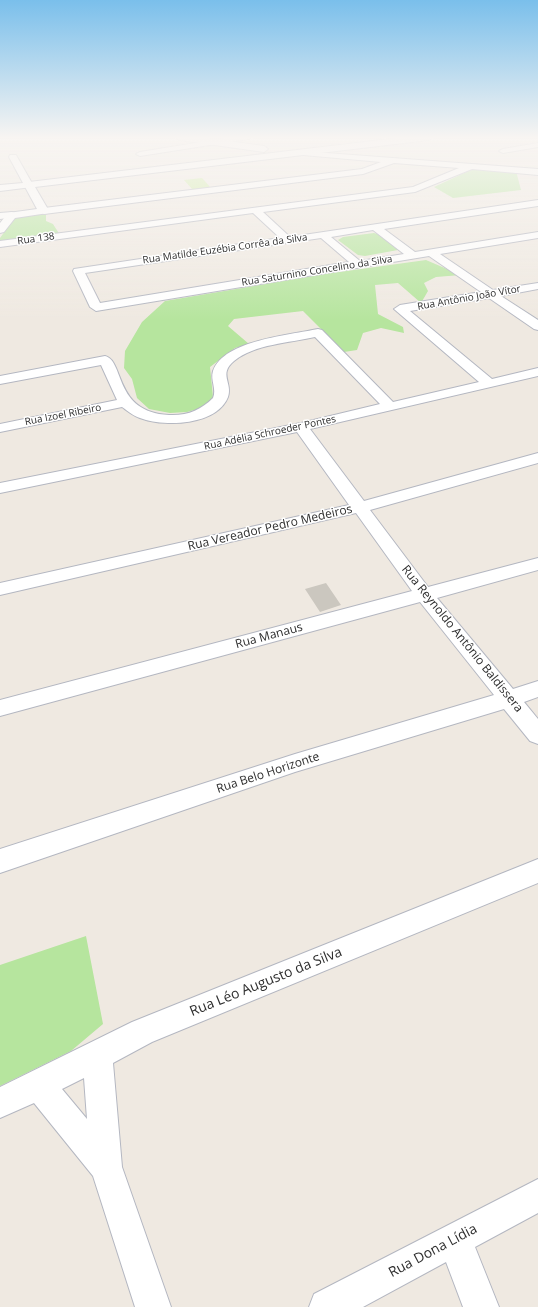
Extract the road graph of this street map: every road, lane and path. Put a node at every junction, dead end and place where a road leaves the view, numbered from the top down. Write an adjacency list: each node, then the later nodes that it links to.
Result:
1 (36, 198): 7 (street)
2 (146, 198): 7 (street)
3 (227, 198): 8 (street)
4 (346, 198): 6 (street, Rua 138)
5 (538, 203): 11 (street, Rua Matilde Euzébia Corrêa da Silva)
6 (255, 210): 8 (street, Rua 138); 15 (street)
7 (44, 211): 9 (street)
8 (241, 212): 16 (street, Rua 138)
9 (12, 215): 10 (street); 12 (street)
10 (0, 216)
11 (375, 227): 13 (street, Rua Matilde Euzébia Corrêa da Silva); 18 (street)
12 (0, 230)
13 (324, 234): 15 (street, Rua Matilde Euzébia Corrêa da Silva); 19 (street)
14 (538, 236): 17 (street, Rua Saturnino Concelino da Silva)
15 (288, 240): 22 (street, Rua Matilde Euzébia Corrêa da Silva)
16 (0, 244)
17 (432, 253): 18 (street, Rua Saturnino Concelino da Silva); 21 (street)
18 (414, 256): 19 (street, Rua Saturnino Concelino da Silva)
19 (359, 265): 22 (street, Rua Saturnino Concelino da Silva)
20 (538, 286): 21 (street, Rua Antônio João Vítor)
21 (493, 295): 23 (street); 26 (street, Rua Antônio João Vítor)
22 (96, 308)
23 (538, 326)
24 (538, 372): 26 (street, Rua Adélia Schroeder Pontes)
25 (0, 380): 27 (street)
26 (488, 382): 28 (street, Rua Adélia Schroeder Pontes)
27 (126, 402): 29 (street, Rua Izoel Ribeiro); 31 (street)
28 (389, 406): 30 (street, Rua Adélia Schroeder Pontes); 31 (street)
29 (0, 428)
30 (301, 428): 31 (street, Rua Adélia Schroeder Pontes); 34 (street, Rua Reynoldo Antônio Baldissera)
31 (203, 430): 33 (street, Rua Adélia Schroeder Pontes)
32 (538, 458): 34 (street, Rua Vereador Pedro Medeiros)
33 (0, 488)
34 (361, 507): 36 (street, Rua Vereador Pedro Medeiros); 37 (street, Rua Reynoldo Antônio Baldissera)
35 (538, 564): 37 (street, Rua Manaus)
36 (0, 589)
37 (424, 595): 39 (street, Rua Reynoldo Antônio Baldissera); 40 (street, Rua Manaus)
38 (538, 689): 39 (street, Rua Belo Horizonte)
39 (510, 699): 41 (street, Rua Reynoldo Antônio Baldissera); 42 (street, Rua Belo Horizonte)
40 (0, 708)
41 (538, 735)
42 (0, 861)
43 (538, 872): 44 (street, Rua Léo Augusto da Silva)
44 (97, 1054): 45 (street, Rua Léo Augusto da Silva); 47 (street)
45 (40, 1086): 46 (street, Rua Léo Augusto da Silva); 47 (street)
46 (0, 1103)
47 (106, 1167): 50 (street)
48 (538, 1196): 49 (street, Rua Dona Lídia)
49 (454, 1240): 51 (street, Rua Dona Lídia); 52 (street)
50 (153, 1307)
51 (327, 1307)
52 (481, 1307)

